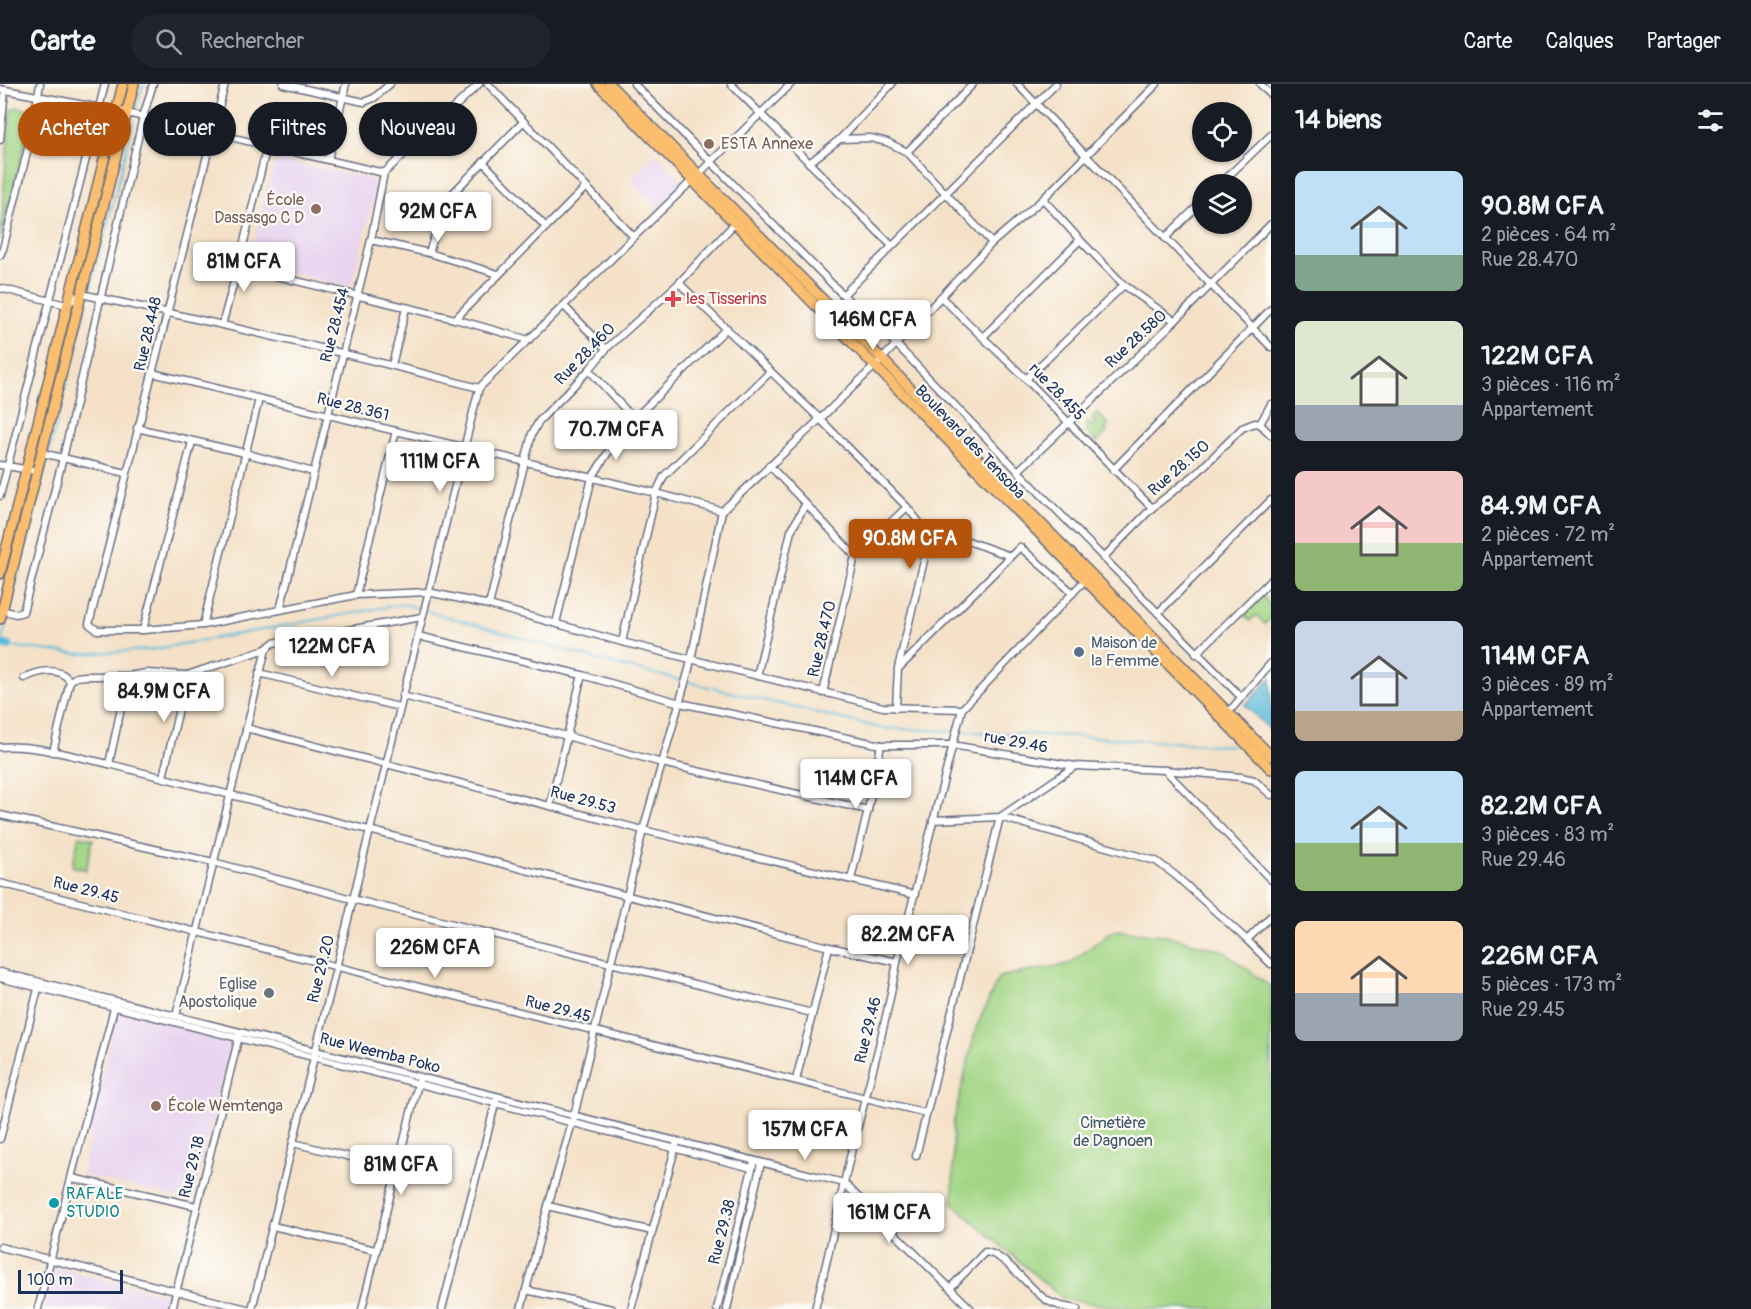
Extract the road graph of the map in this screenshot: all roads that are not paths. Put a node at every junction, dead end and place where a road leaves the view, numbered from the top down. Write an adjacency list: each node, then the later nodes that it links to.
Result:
1 (40, 84): 25 (street)
2 (105, 84): 28 (street)
3 (123, 84): 29 (main road)
4 (134, 84): 30 (main road)
5 (153, 84): 31 (street)
6 (225, 84): 32 (street, Rue 28.448)
7 (284, 84): 26 (street)
8 (346, 84): 26 (street)
9 (390, 84): 26 (street)
10 (479, 84): 53 (street)
11 (488, 84): 37 (street)
12 (597, 84): 55 (main road, Boulevard des Tensoba)
13 (609, 84): 55 (main road, Boulevard des Tensoba)
14 (634, 84): 51 (street)
15 (731, 84): 35 (street)
16 (791, 84): 35 (street)
17 (892, 84): 39 (street)
18 (973, 84): 41 (street)
19 (1017, 84): 33 (street)
20 (1056, 84): 33 (street)
21 (1156, 84): 42 (street)
22 (1260, 84): 24 (street)
23 (3, 90): 25 (street); 40 (street)
24 (1271, 95)
25 (38, 96): 27 (street); 70 (street)
26 (343, 98): 49 (street)
27 (68, 102)
28 (100, 102)
29 (118, 102)
30 (130, 102)
31 (148, 102)
32 (220, 102)
33 (1036, 103): 42 (street); 57 (street)
34 (131, 114): 36 (street)
35 (761, 114): 51 (street); 52 (street)
36 (143, 117): 81 (street)
37 (523, 122): 50 (street); 56 (street)
38 (1271, 135): 54 (street)
39 (840, 139): 41 (street); 52 (street)
40 (0, 140)
41 (907, 152): 57 (street)
42 (1085, 155): 58 (street); 64 (street)
43 (86, 156): 82 (street)
44 (104, 156): 83 (main road)
45 (116, 156): 77 (main road)
46 (206, 156): 87 (street, Rue 28.448)
47 (265, 156): 71 (street)
48 (311, 156): 49 (street)
49 (328, 160): 53 (street)
50 (483, 162): 62 (street); 69 (street)
51 (712, 162): 55 (street); 78 (street)
52 (809, 163): 68 (street)
53 (384, 173): 65 (street, Rue 28.454)
54 (1230, 174)
55 (696, 178): 60 (main road, Boulevard des Tensoba); 63 (street); 99 (main road, Boulevard des Tensoba)
56 (586, 187): 62 (street); 63 (street)
57 (945, 193): 67 (street); 68 (street)
58 (1044, 199): 66 (street); 67 (street)
59 (1192, 212): 64 (street)
60 (736, 222): 73 (street, Rue 28.460); 99 (main road, Boulevard des Tensoba)
61 (1271, 224): 75 (street, Rue 28.580)
62 (546, 227): 72 (street)
63 (634, 237): 84 (street)
64 (1165, 238): 75 (street)
65 (371, 240): 69 (street); 79 (street, Rue 28.454)
66 (1080, 240): 74 (street); 93 (street)
67 (992, 243): 80 (street)
68 (892, 246): 78 (street)
69 (429, 253): 72 (street)
70 (0, 255)
71 (238, 267): 79 (street); 90 (street)
72 (498, 274): 88 (street)
73 (679, 283): 92 (street); 97 (street, Rue 28.460)
74 (1124, 285): 89 (street); 104 (street)
75 (1210, 285): 89 (street, Rue 28.580); 91 (street)
76 (0, 288): 82 (street)
77 (81, 294): 81 (street); 83 (street); 118 (main road)
78 (843, 295): 95 (street)
79 (357, 296): 85 (street); 98 (street, Rue 28.454)
80 (941, 297): 93 (street, rue 28.455); 95 (street)
81 (100, 298): 87 (street); 120 (street)
82 (49, 300): 83 (street); 123 (street)
83 (66, 305): 124 (main road)
84 (564, 306): 94 (street); 97 (street)
85 (406, 308): 88 (street); 100 (street)
86 (1271, 309): 91 (street)
87 (166, 312): 90 (street); 103 (street, Rue 28.448)
88 (455, 319): 94 (street)
89 (1175, 321): 111 (street, Rue 28.580)
90 (222, 325): 98 (street)
91 (1252, 327): 96 (street); 125 (street)
92 (727, 328): 102 (street); 109 (street)
93 (983, 337): 104 (street, rue 28.455)
94 (529, 340): 105 (street)
95 (895, 343): 99 (street); 127 (street)
96 (1271, 347)
97 (606, 349): 101 (street, Rue 28.460)
98 (342, 352): 100 (street); 108 (street, Rue 28.454)
99 (878, 362): 110 (street); 145 (main road, Boulevard des Tensoba)
100 (392, 365): 105 (street)
101 (589, 370): 109 (street); 121 (street, Rue 28.460)
102 (770, 372): 110 (street); 131 (street)
103 (152, 373): 106 (street, Rue 28.361); 113 (street, Rue 28.448)
104 (1026, 379): 111 (street, rue 28.455)
105 (479, 388): 117 (street)
106 (259, 399): 108 (street, Rue 28.361); 119 (street)
107 (1271, 404): 112 (street)
108 (327, 414): 114 (street, Rue 28.361); 128 (street, Rue 28.454)
109 (634, 419): 130 (street)
110 (820, 419): 122 (street); 135 (street)
111 (1068, 422): 125 (street, rue 28.455); 127 (street, Rue 28.580)
112 (1260, 424): 115 (street); 137 (street, Rue 28.150)
113 (137, 428): 116 (street); 129 (street, Rue 28.448)
114 (396, 431): 117 (street, Rue 28.361); 149 (street)
115 (1271, 435)
116 (192, 442): 119 (street); 157 (street)
117 (464, 447): 121 (street, Rue 28.361); 147 (street)
118 (42, 453): 120 (street); 126 (main road)
119 (245, 453): 128 (street); 156 (street)
120 (63, 458): 129 (street); 153 (street)
121 (525, 463): 130 (street, Rue 28.361); 150 (street, Rue 28.460)
122 (769, 465): 134 (street); 138 (street)
123 (4, 466): 124 (street); 132 (street)
124 (26, 469): 126 (street); 144 (main road)
125 (1113, 470): 137 (street, rue 28.455)
126 (37, 471): 153 (main road)
127 (1018, 471): 143 (street)
128 (313, 472): 151 (street, Rue 28.454)
129 (126, 473): 157 (street, Rue 28.448)
130 (592, 478): 131 (street, Rue 28.361); 155 (street)
131 (656, 493): 138 (street, Rue 28.361); 159 (street)
132 (0, 496)
133 (1271, 500): 136 (street)
134 (805, 505): 141 (street); 169 (street)
135 (907, 507): 140 (street); 141 (street)
136 (1264, 507): 139 (street); 152 (street)
137 (1152, 508): 143 (street, Rue 28.150)
138 (722, 511): 162 (street)
139 (1271, 514)
140 (930, 536): 142 (street); 164 (street)
141 (855, 556): 172 (street, Rue 28.470)
142 (1010, 556): 148 (street); 164 (street)
143 (1103, 558): 152 (street)
144 (0, 574)
145 (1088, 576): 148 (street); 179 (main road, Boulevard des Tensoba); 191 (main road, Boulevard des Tensoba)
146 (1271, 579): 161 (street)
147 (428, 592): 149 (street); 150 (street); 154 (street)
148 (1073, 593): 178 (street)
149 (356, 595): 151 (street)
150 (489, 605): 155 (street)
151 (280, 610): 156 (street)
152 (1158, 613): 161 (street)
153 (1, 614)
154 (422, 616): 158 (street, Rue 29.20); 160 (street)
155 (556, 623): 159 (street)
156 (203, 625): 157 (street)
157 (143, 630)
158 (418, 636): 167 (street, rue 29.46); 173 (street, Rue 29.20)
159 (622, 642): 162 (street)
160 (266, 649): 165 (street); 166 (street)
161 (1196, 654): 174 (street)
162 (691, 660): 169 (street); 175 (street)
163 (1271, 663): 174 (street)
164 (898, 668): 177 (street)
165 (259, 673): 176 (street); 180 (street)
166 (187, 675): 168 (street); 193 (street)
167 (582, 675): 175 (street, rue 29.46); 181 (street)
168 (128, 676): 171 (street); 188 (street)
169 (757, 676): 172 (street)
170 (24, 678): 171 (street)
171 (70, 681): 185 (street)
172 (823, 693): 177 (street)
173 (402, 696): 176 (street, Rue 29.20); 181 (street)
174 (1241, 697): 179 (street)
175 (681, 700): 183 (street, rue 29.46); 187 (street)
176 (399, 707): 189 (street, Rue 29.20)
177 (896, 708): 178 (street)
178 (962, 709): 182 (street, Rue 29.46)
179 (1228, 713): 186 (main road, Boulevard des Tensoba)
180 (246, 728): 189 (street, Rue 29.53); 194 (street)
181 (567, 736): 187 (street); 196 (street)
182 (952, 745): 183 (street, rue 29.46); 190 (street, rue 29.46); 200 (street, Rue 29.46)
183 (881, 746): 197 (street)
184 (0, 747): 185 (street)
185 (53, 752): 188 (street)
186 (1271, 756)
187 (662, 763): 197 (street); 201 (street)
188 (109, 764): 193 (street)
189 (385, 764): 196 (street, Rue 29.53); 202 (street, Rue 29.20)
190 (1075, 766): 192 (street, rue 29.46); 199 (street)
191 (1271, 769)
192 (1164, 770): 195 (street, rue 29.46); 205 (street)
193 (163, 777): 194 (street)
194 (230, 794): 202 (street); 203 (street)
195 (1271, 795)
196 (550, 805): 201 (street, Rue 29.53)
197 (868, 810): 204 (street)
198 (0, 814): 203 (street)
199 (1000, 817): 200 (street); 212 (street); 231 (street)
200 (933, 820): 208 (street, Rue 29.46)
201 (643, 830): 204 (street, Rue 29.53); 207 (street)
202 (369, 831): 207 (street); 209 (street, Rue 29.20)
203 (213, 862): 209 (street); 211 (street)
204 (851, 879): 208 (street, Rue 29.53)
205 (1271, 880)
206 (0, 883): 211 (street, Rue 29.45)
207 (628, 895): 213 (street); 215 (street)
208 (915, 895): 214 (street, Rue 29.46)
209 (352, 899): 215 (street); 217 (street, Rue 29.20)
210 (1271, 916): 212 (street)
211 (197, 931): 217 (street, Rue 29.45); 223 (street)
212 (1247, 940): 216 (street)
213 (829, 947): 214 (street); 222 (street)
214 (897, 962): 229 (street, Rue 29.46)
215 (611, 963): 222 (street); 224 (street)
216 (1271, 964)
217 (336, 967): 224 (street, Rue 29.45); 226 (street, Rue 29.20)
218 (0, 972): 220 (street, Rue Weemba Poko)
219 (0, 978): 220 (street, Rue Weemba Poko)
220 (39, 985): 221 (street, Rue Weemba Poko); 233 (street)
221 (115, 1004): 223 (street, Rue Weemba Poko); 225 (street, Rue Weemba Poko); 240 (street)
222 (812, 1012): 227 (street)
223 (176, 1016): 225 (street, Rue Weemba Poko)
224 (594, 1032): 227 (street, Rue 29.45); 232 (street)
225 (239, 1035): 226 (street, Rue Weemba Poko); 242 (street, Rue 29.18)
226 (314, 1054): 228 (street, Rue Weemba Poko); 234 (street, Rue 29.20)
227 (796, 1080): 229 (street, Rue 29.45)
228 (419, 1081): 230 (street, Rue Weemba Poko); 239 (street)
229 (865, 1097): 231 (street, Rue 29.45); 241 (street, Rue 29.46)
230 (497, 1100): 232 (street, Rue Weemba Poko); 257 (street)
231 (926, 1113): 236 (street)
232 (573, 1119): 235 (street, Rue Weemba Poko); 243 (street)
233 (0, 1139)
234 (293, 1143): 239 (street); 244 (street, Rue 29.20)
235 (676, 1145): 238 (street, Rue Weemba Poko); 245 (street)
236 (916, 1156)
237 (761, 1163): 238 (street, Rue Weemba Poko); 241 (street, Rue Weemba Poko); 262 (street)
238 (753, 1165): 261 (street, Rue 29.38)
239 (396, 1168): 247 (street)
240 (72, 1178): 242 (street); 248 (street)
241 (844, 1183): 249 (street); 263 (street, Rue 29.46)
242 (196, 1206): 251 (street, Rue 29.18)
243 (548, 1206): 245 (street); 250 (street)
244 (273, 1226): 247 (street); 255 (street, Rue 29.20)
245 (652, 1231): 260 (street)
246 (0, 1247): 248 (street)
247 (375, 1250): 256 (street)
248 (50, 1260): 251 (street); 252 (street)
249 (951, 1287): 264 (street); 265 (street)
250 (526, 1290): 258 (street); 259 (street)
251 (176, 1291): 253 (street, Rue 29.18); 254 (street)
252 (38, 1309)
253 (172, 1309)
254 (247, 1309)
255 (252, 1309)
256 (362, 1309)
257 (442, 1309)
258 (521, 1309)
259 (612, 1309)
260 (631, 1309)
261 (717, 1309)
262 (727, 1309)
263 (815, 1309)
264 (971, 1309)
265 (1077, 1309)

